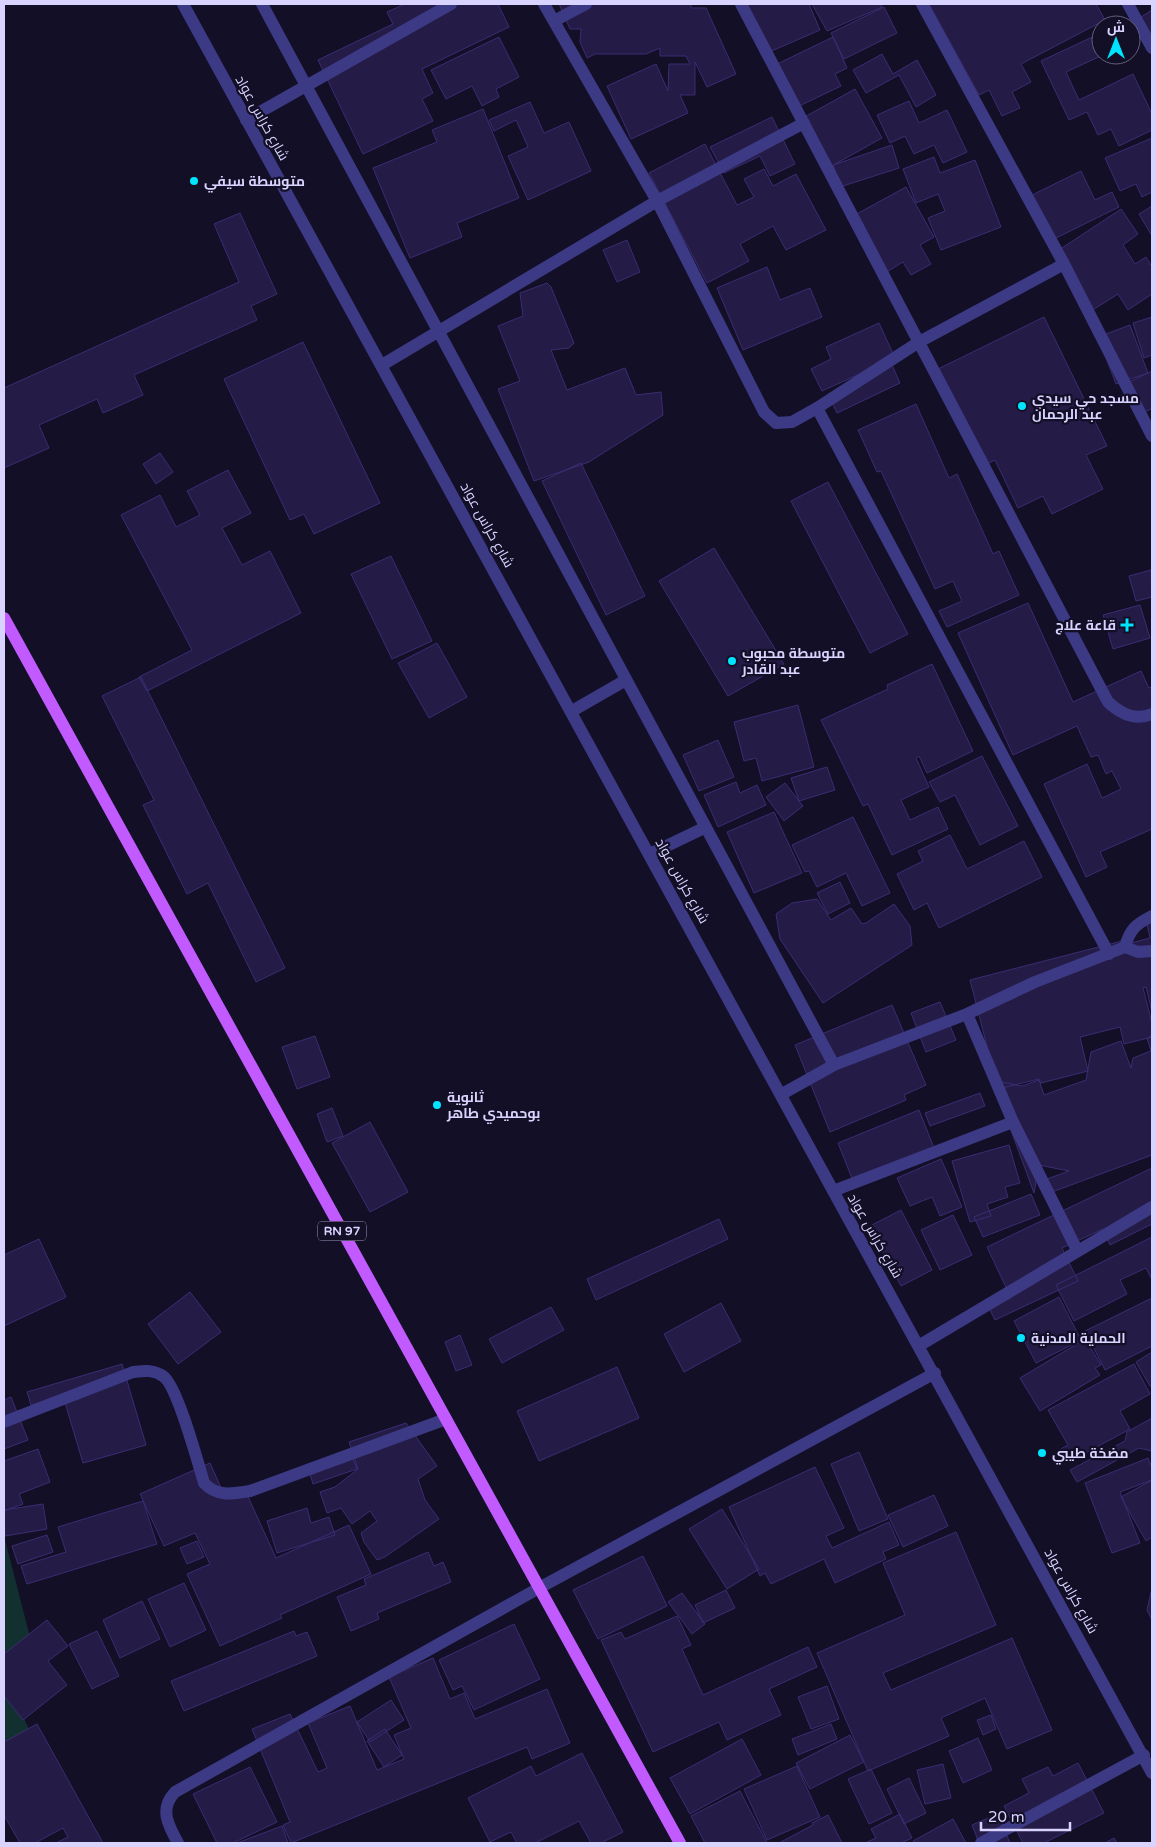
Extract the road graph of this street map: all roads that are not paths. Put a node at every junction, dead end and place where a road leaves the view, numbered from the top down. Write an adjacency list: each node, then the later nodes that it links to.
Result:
1 (183, 4): 12 (street, شارع كراس عواد)
2 (262, 4): 11 (street)
3 (451, 4): 11 (street)
4 (544, 4): 9 (street)
5 (586, 4): 9 (street)
6 (741, 4): 13 (street)
7 (922, 4): 15 (street)
8 (1128, 4): 10 (street)
9 (554, 20): 14 (street)
10 (1152, 48)
11 (304, 85): 12 (street); 16 (street)
12 (246, 120): 18 (street, شارع كراس عواد)
13 (804, 123): 14 (street); 17 (street)
14 (657, 201): 16 (street); 19 (street)
15 (1064, 264): 17 (street); 20 (street)
16 (439, 331): 18 (street); 22 (street)
17 (919, 342): 19 (street); 24 (street)
18 (382, 365): 23 (street, شارع كراس عواد)
19 (817, 408): 30 (street)
20 (1152, 436)
21 (4, 618): 40 (main road, RN 97)
22 (626, 680): 23 (street); 25 (street)
23 (572, 711): 26 (street, شارع كراس عواد)
24 (1152, 714)
25 (706, 827): 26 (street); 32 (street)
26 (650, 854): 33 (street, شارع كراس عواد)
27 (1152, 916): 28 (street)
28 (1125, 947): 29 (street); 30 (street)
29 (1152, 951)
30 (1109, 954): 31 (street)
31 (967, 1014): 32 (street); 34 (street)
32 (834, 1065): 33 (street)
33 (782, 1094): 35 (street, شارع كراس عواد)
34 (1013, 1122): 35 (street); 37 (street)
35 (832, 1192): 38 (street, شارع كراس عواد)
36 (1152, 1207): 37 (street)
37 (1077, 1250): 38 (street)
38 (920, 1345): 39 (street, شارع كراس عواد)
39 (935, 1373): 42 (street); 43 (street, شارع كراس عواد)
40 (446, 1419): 41 (street); 42 (main road, RN 97)
41 (4, 1422)
42 (539, 1588): 45 (street); 46 (main road, RN 97)
43 (1144, 1755): 44 (street, شارع كراس عواد); 47 (street)
44 (1152, 1773)
45 (178, 1843)
46 (680, 1843)
47 (981, 1843)

